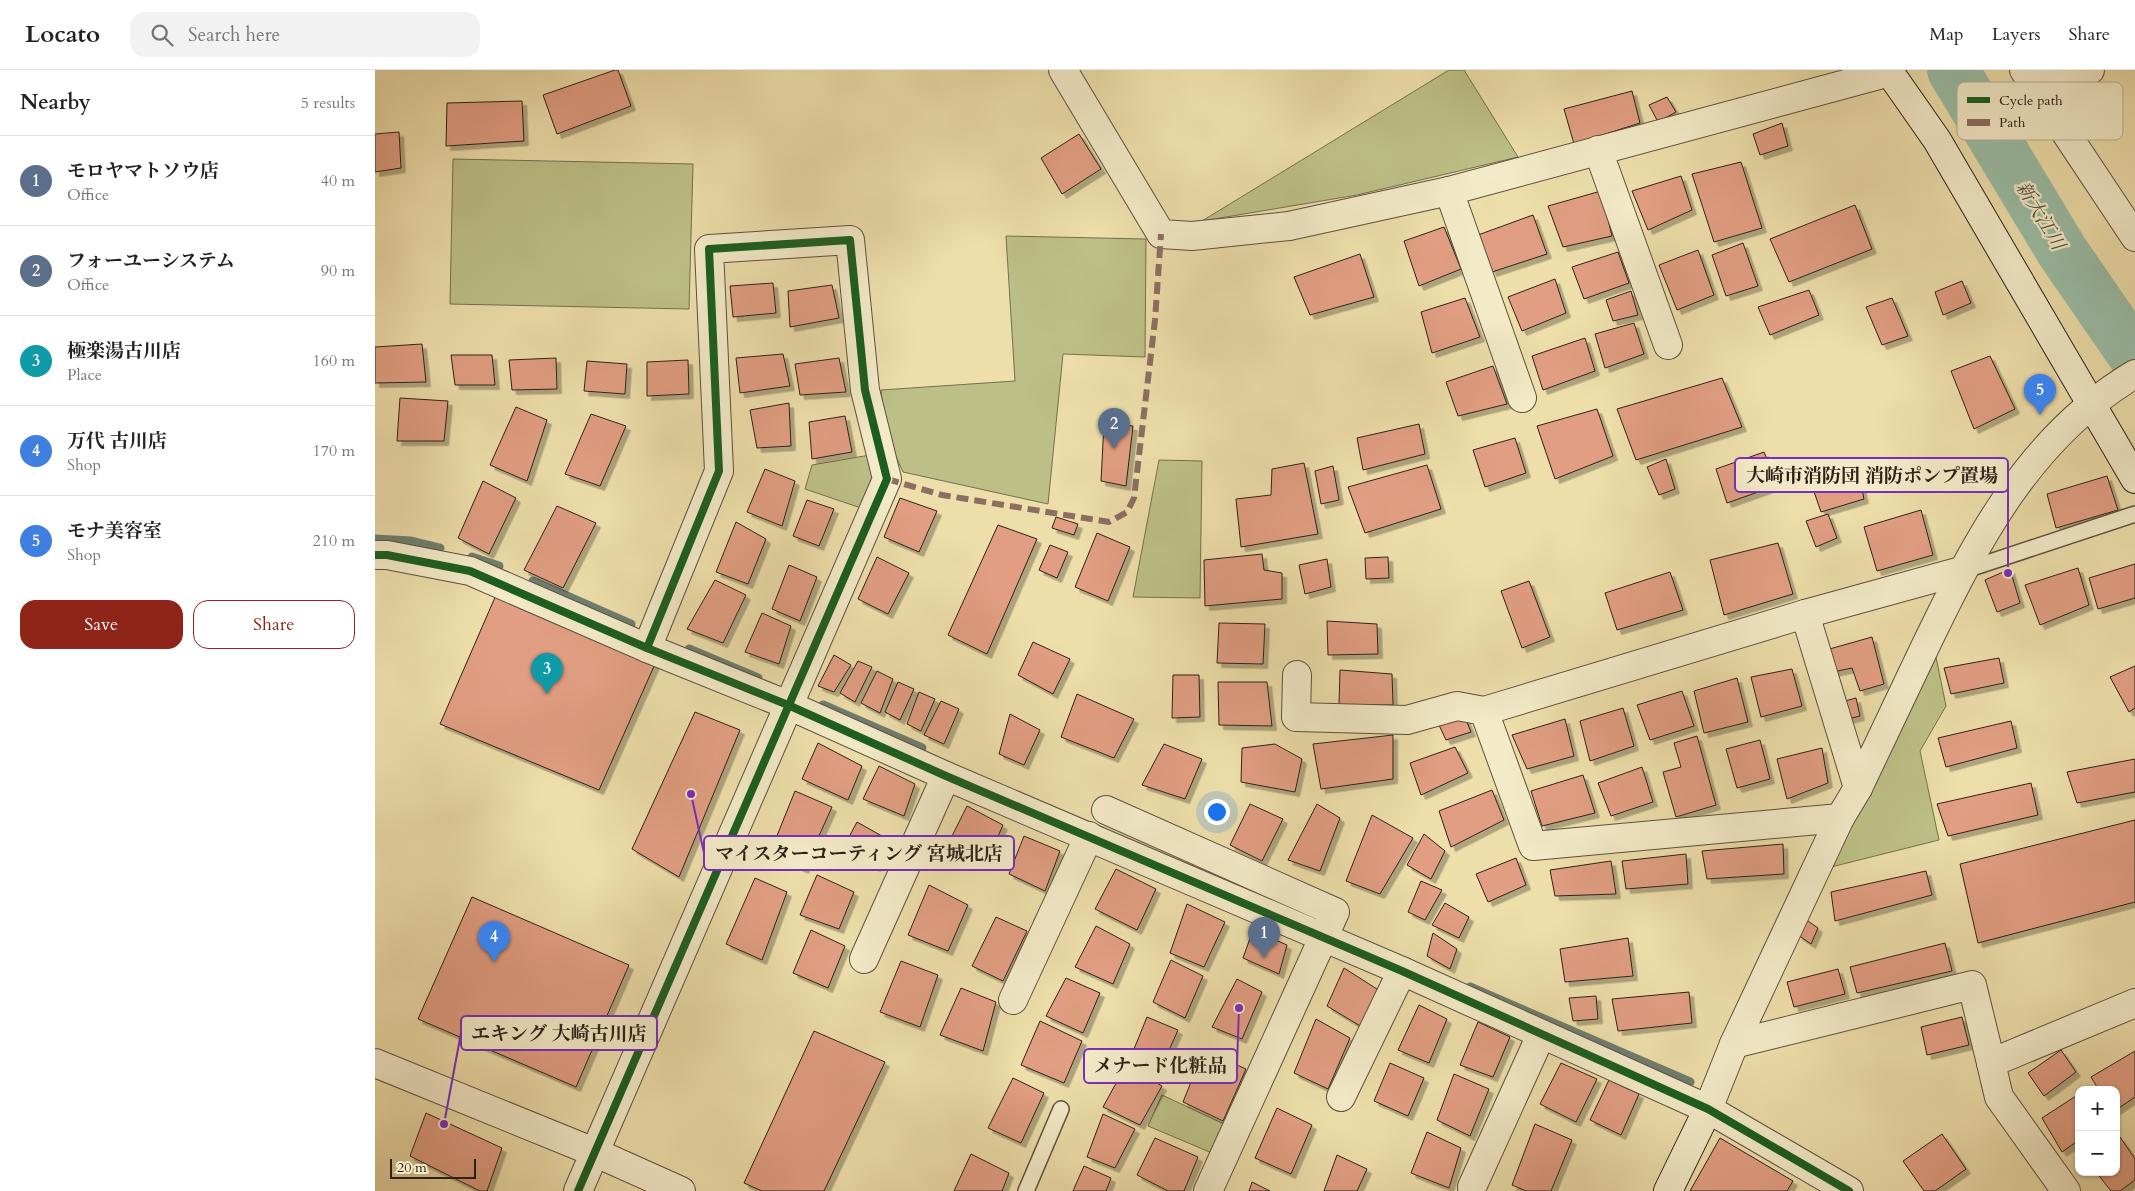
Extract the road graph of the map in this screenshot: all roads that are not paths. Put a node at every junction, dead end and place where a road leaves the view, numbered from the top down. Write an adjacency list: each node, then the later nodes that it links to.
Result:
1 (1063, 70): 7 (street)
2 (2090, 70): 4 (street)
3 (1889, 71): 6 (street); 11 (street)
4 (2027, 76)
5 (2070, 140): 8 (street)
6 (1598, 150): 7 (street); 9 (street)
7 (1449, 191): 12 (street)
8 (2135, 236)
9 (1668, 345)
10 (2135, 374): 11 (street)
11 (2101, 396): 13 (street); 16 (street)
12 (1522, 398)
13 (2135, 479)
14 (2135, 514): 16 (lane)
15 (375, 555): 18 (street)
16 (1961, 571): 17 (street); 23 (street)
17 (1805, 614): 21 (street); 23 (street)
18 (647, 648): 20 (street); 20 (street)
19 (1297, 675): 21 (street)
20 (788, 706): 22 (street); 39 (street)
21 (1484, 711): 25 (street)
22 (946, 776): 26 (street); 28 (street)
23 (1858, 788): 25 (street)
24 (1106, 810): 27 (street)
25 (1840, 818): 33 (street)
26 (1089, 836): 27 (street); 30 (street)
27 (1323, 937): 29 (street); 44 (street)
28 (864, 959)
29 (1402, 971): 32 (street); 36 (street)
30 (1013, 1000)
31 (2133, 1009): 35 (street)
32 (1541, 1035): 38 (street); 40 (street)
33 (1734, 1044): 35 (street); 38 (street)
34 (375, 1063): 39 (street)
35 (1991, 1063): 47 (street)
36 (1341, 1097)
37 (1061, 1108): 43 (lane)
38 (1707, 1109): 45 (street); 46 (street)
39 (594, 1152): 41 (street); 42 (street)
40 (1472, 1187)
41 (578, 1191)
42 (681, 1191)
43 (1026, 1191)
44 (1208, 1191)
45 (1668, 1191)
46 (1849, 1191)
47 (2066, 1191)

